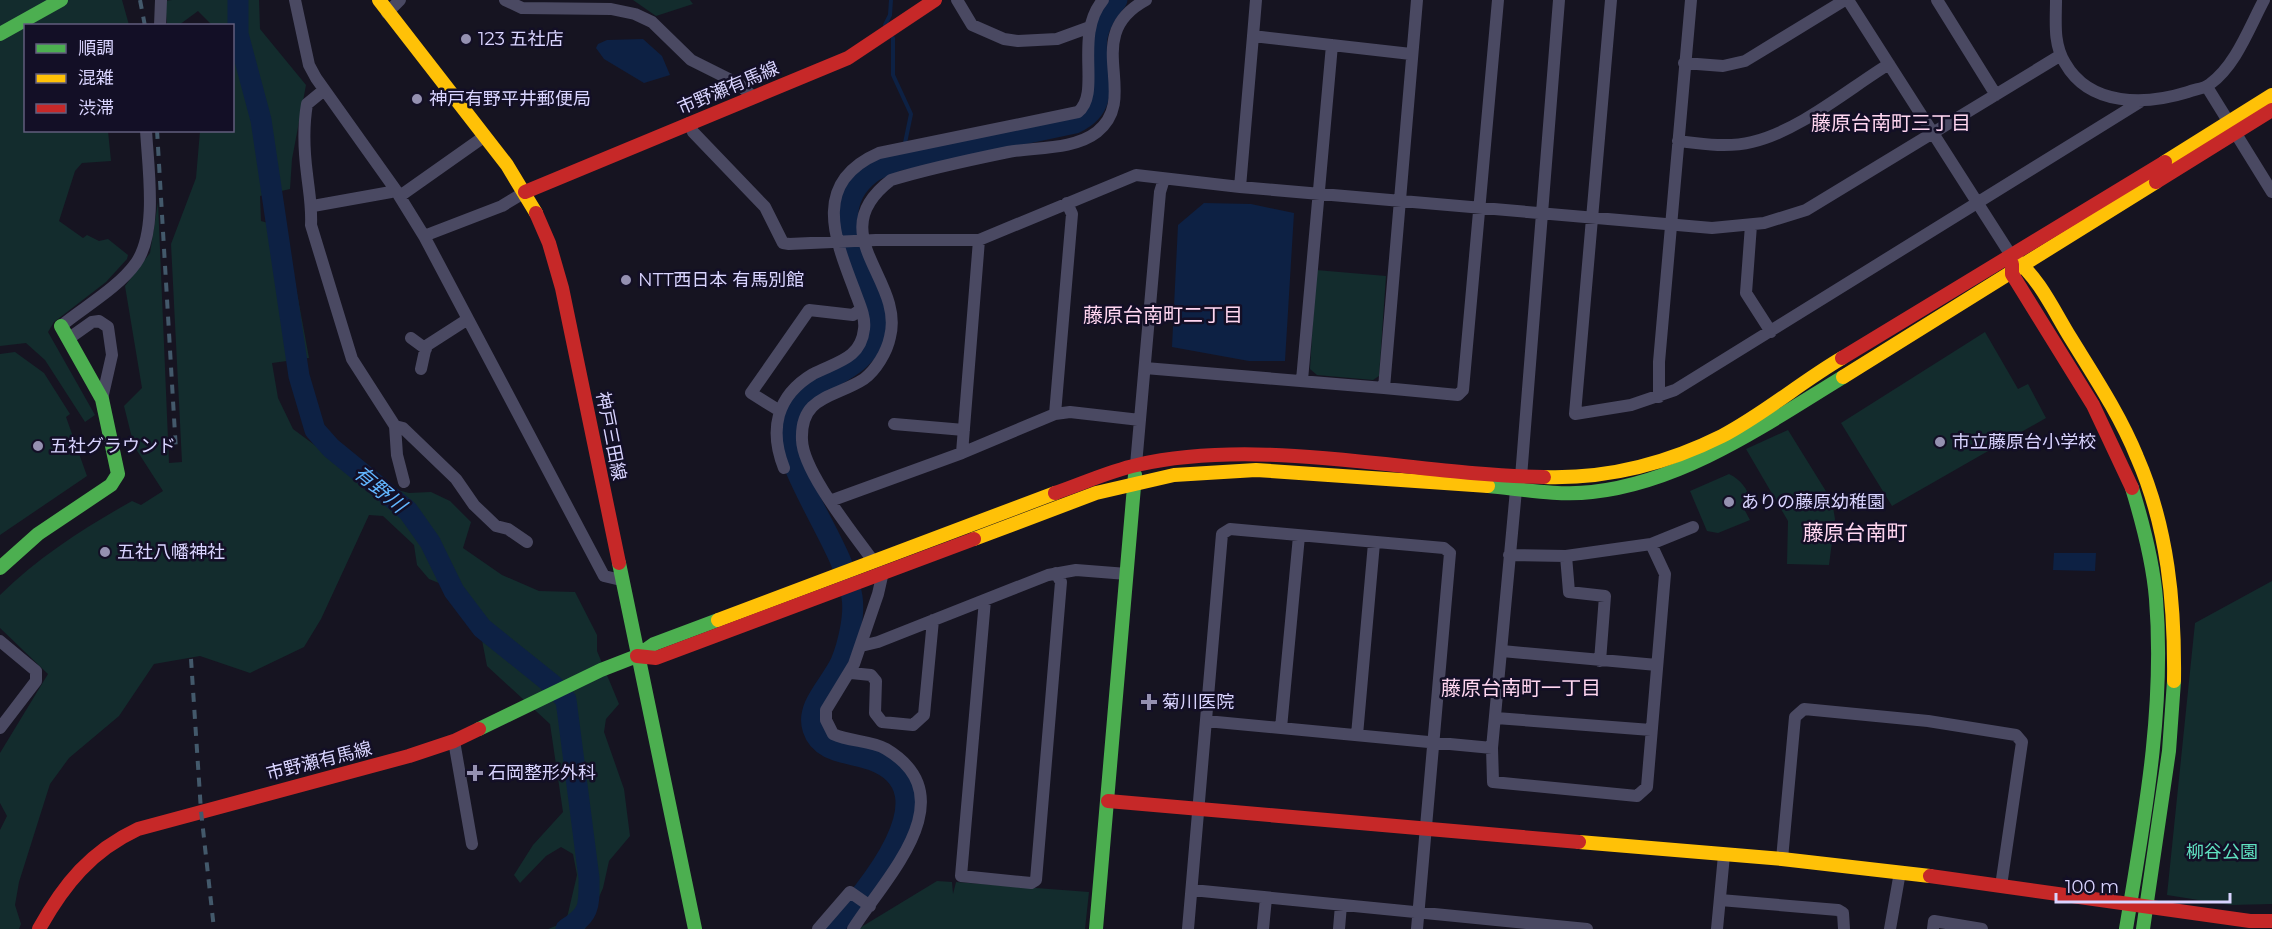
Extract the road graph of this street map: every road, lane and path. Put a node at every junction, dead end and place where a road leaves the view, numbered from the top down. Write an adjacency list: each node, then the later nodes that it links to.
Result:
1 (61, 0): 24 (main road)
2 (161, 0): 22 (street)
3 (295, 0): 32 (street)
4 (379, 0): 21 (main road, 神戸三田線)
5 (400, 0): 21 (street)
6 (505, 0): 35 (street)
7 (935, 0): 35 (main road, 市野瀬有馬線)
8 (957, 0): 23 (street)
9 (1103, 0): 23 (street)
10 (1146, 0): 61 (street)
11 (1256, 0): 25 (street)
12 (1417, 0): 27 (street)
13 (1497, 0): 54 (street)
14 (1559, 0): 55 (street)
15 (1611, 0): 56 (street)
16 (1691, 0): 29 (street)
17 (1846, 0): 29 (street); 30 (street)
18 (1937, 0): 33 (street)
19 (2056, 0): 28 (street)
20 (2264, 0): 31 (street)
21 (387, 14): 42 (main road, 神戸三田線)
22 (160, 24)
23 (1090, 27): 62 (street)
24 (0, 34)
25 (1253, 36): 26 (street); 46 (street)
26 (1332, 45): 27 (street); 49 (street)
27 (1411, 54): 50 (street)
28 (2061, 55): 33 (street); 36 (street)
29 (1684, 63): 43 (street)
30 (1889, 64): 41 (street); 43 (street)
31 (2207, 87): 36 (street); 39 (street)
32 (324, 90): 48 (street); 53 (street)
33 (1996, 95): 41 (street)
34 (2272, 95): 39 (main road)
35 (753, 97): 38 (main road, 市野瀬有馬線)
36 (2140, 102): 52 (street)
37 (2272, 110): 39 (main road)
38 (689, 123): 47 (main road, 市野瀬有馬線); 62 (street)
39 (2232, 127): 45 (street); 63 (main road); 64 (main road)
40 (146, 132): 68 (street)
41 (1934, 135): 52 (street); 58 (street)
42 (485, 136): 47 (main road, 神戸三田線); 48 (street)
43 (1678, 141): 57 (street)
44 (1164, 179): 46 (street); 51 (street); 72 (street)
45 (2270, 184)
46 (1240, 187): 49 (street)
47 (525, 192): 59 (street); 103 (main road, 神戸三田線)
48 (397, 193): 53 (street); 59 (street)
49 (1318, 193): 50 (street); 74 (street)
50 (1400, 200): 54 (street); 75 (street)
51 (1068, 203): 60 (street); 79 (street)
52 (1977, 204): 63 (street); 69 (street)
53 (313, 206): 82 (street)
54 (1480, 206): 55 (street); 75 (street)
55 (1542, 211): 56 (street); 89 (street)
56 (1593, 217): 57 (street); 76 (street)
57 (1671, 223): 58 (street); 76 (street)
58 (1751, 225): 69 (street)
59 (424, 236): 67 (street)
60 (979, 240): 61 (street); 83 (street)
61 (862, 242): 62 (street); 90 (street)
62 (839, 243): 66 (street)
63 (2012, 257): 64 (main road); 65 (main road); 89 (main road)
64 (2024, 266): 65 (main road); 136 (main road)
65 (2012, 274): 89 (main road); 133 (main road)
66 (861, 309): 78 (street); 78 (street)
67 (468, 320): 71 (street); 103 (street)
68 (64, 332): 77 (main road); 77 (street)
69 (1771, 332): 76 (street)
70 (411, 338): 71 (street)
71 (426, 349): 73 (street)
72 (1145, 368): 74 (street); 80 (street)
73 (421, 369)
74 (1302, 380): 75 (street)
75 (1384, 388)
76 (1659, 397)
77 (102, 399): 99 (main road)
78 (780, 411): 86 (street)
79 (1055, 414): 80 (street); 84 (street)
80 (1140, 420): 85 (street)
81 (894, 424): 83 (street)
82 (395, 426): 87 (street); 93 (street)
83 (964, 430): 84 (street)
84 (962, 453): 90 (street)
85 (1136, 465): 88 (main road); 89 (main road); 98 (main road)
86 (784, 468)
87 (404, 482)
88 (1134, 483): 89 (main road); 100 (main road); 102 (main road)
89 (1518, 484): 96 (street)
90 (830, 501): 98 (street)
91 (1693, 527): 95 (street)
92 (1299, 536): 94 (street); 114 (street); 116 (street)
93 (527, 542)
94 (1374, 543): 118 (street); 120 (street)
95 (1651, 544): 97 (street); 111 (street)
96 (1509, 555): 97 (street); 108 (street)
97 (1566, 556): 110 (street)
98 (873, 561): 109 (main road)
99 (0, 568)
100 (883, 572): 107 (street); 109 (main road)
101 (1056, 573): 102 (street); 104 (street); 104 (street)
102 (1127, 574): 122 (main road)
103 (621, 580): 109 (main road, 神戸三田線)
104 (985, 600): 105 (street)
105 (933, 620): 107 (street); 112 (street)
106 (0, 641): 115 (street)
107 (861, 646): 112 (street)
108 (1502, 651): 110 (street); 113 (street)
109 (637, 656): 119 (main road, 市野瀬有馬線); 140 (main road, 神戸三田線)
110 (1600, 661): 111 (street)
111 (1657, 665): 117 (street)
112 (850, 673): 134 (street)
113 (1496, 718): 117 (street); 121 (street)
114 (1206, 721): 116 (street); 123 (street)
115 (0, 728)
116 (1281, 728): 118 (street)
117 (1651, 730): 121 (street)
118 (1357, 735): 120 (street)
119 (454, 741): 125 (street); 139 (main road, 市野瀬有馬線)
120 (1435, 744): 121 (street); 124 (street)
121 (1492, 748)
122 (1108, 801): 123 (main road); 143 (main road)
123 (1199, 809): 124 (main road); 130 (street)
124 (1427, 828): 126 (main road); 137 (street)
125 (472, 844)
126 (1724, 855): 127 (main road); 132 (street)
127 (1782, 859): 128 (main road); 129 (street)
128 (1900, 872): 129 (main road); 151 (street)
129 (2001, 886): 133 (main road)
130 (1192, 890): 131 (street); 144 (street)
131 (1266, 898): 135 (street); 145 (street)
132 (1720, 900): 149 (street); 150 (street)
133 (2131, 904): 136 (main road); 154 (main road)
134 (869, 905): 141 (street); 142 (street)
135 (1341, 905): 137 (street); 146 (street)
136 (2146, 906): 138 (main road); 155 (main road)
137 (1418, 913): 147 (street); 148 (street)
138 (2272, 921)
139 (39, 929)
140 (695, 929)
141 (819, 929)
142 (853, 929)
143 (1096, 929)
144 (1188, 929)
145 (1263, 929)
146 (1339, 929)
147 (1417, 929)
148 (1587, 929)
149 (1717, 929)
150 (1844, 929)
151 (1890, 929)
152 (1933, 929): 153 (street)
153 (1982, 929)
154 (2126, 929)
155 (2143, 929)

